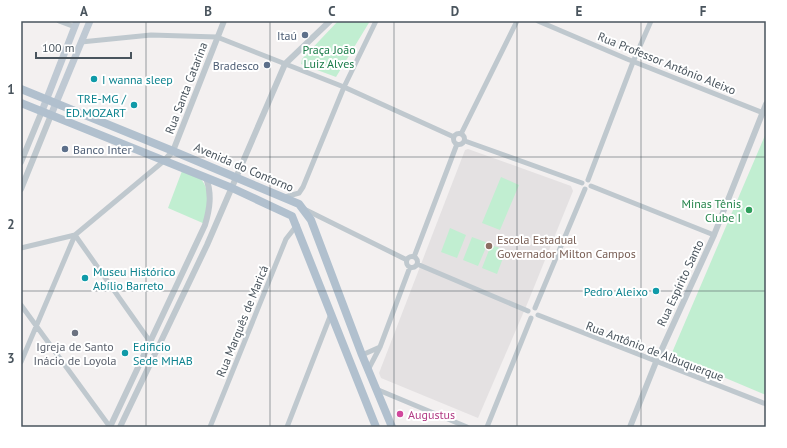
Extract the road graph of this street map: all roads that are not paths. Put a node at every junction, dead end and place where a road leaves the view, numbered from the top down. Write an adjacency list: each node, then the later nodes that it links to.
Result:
1 (59, 21): 9 (street)
2 (90, 21): 11 (main road)
3 (224, 21): 10 (street, Rua Santa Catarina)
4 (330, 21): 13 (street)
5 (376, 21): 14 (street)
6 (516, 21): 23 (street)
7 (538, 21): 12 (street, Rua Professor Antônio Aleixo)
8 (651, 21): 12 (street)
9 (76, 24): 16 (main road)
10 (217, 37): 11 (street); 13 (street); 27 (street, Rua Santa Catarina)
11 (81, 42): 17 (main road)
12 (633, 62): 21 (street, Rua Professor Antônio Aleixo); 32 (street)
13 (285, 64): 14 (street); 31 (street)
14 (344, 87): 24 (street); 38 (street)
15 (21, 89): 16 (main road, Avenida do Contorno)
16 (47, 99): 17 (main road, Avenida do Contorno); 20 (main road)
17 (56, 102): 22 (main road); 27 (main road, Avenida do Contorno)
18 (21, 103): 20 (main road, Avenida do Contorno)
19 (766, 104): 21 (street, Rua Espírito Santo)
20 (42, 111): 22 (main road, Avenida do Contorno); 29 (street)
21 (764, 113): 42 (street, Rua Espírito Santo)
22 (51, 115): 28 (main road, Avenida do Contorno); 36 (street)
23 (461, 134): 24 (street); 25 (street)
24 (454, 137): 26 (street)
25 (464, 141): 26 (street); 33 (street)
26 (457, 144): 44 (street)
27 (174, 151): 28 (street, Rua Santa Catarina); 31 (main road, Avenida do Contorno)
28 (165, 160): 30 (main road, Avenida do Contorno); 41 (street)
29 (21, 162)
30 (206, 177): 35 (main road, Avenida do Contorno); 55 (street)
31 (237, 177): 35 (street); 38 (main road, Avenida do Contorno)
32 (588, 180): 33 (street); 34 (street)
33 (582, 183): 37 (street)
34 (590, 186): 37 (street); 42 (street)
35 (232, 188): 40 (main road, Avenida do Contorno); 64 (street)
36 (21, 189)
37 (585, 189): 49 (street)
38 (285, 197): 39 (main road, Avenida do Contorno)
39 (302, 207): 45 (street); 57 (main road, Avenida do Contorno)
40 (297, 225): 51 (main road, Avenida do Contorno); 65 (street, Rua Marquês de Maricá)
41 (75, 235): 43 (street); 54 (street); 55 (street)
42 (714, 235): 59 (street, Rua Espírito Santo)
43 (21, 248)
44 (414, 257): 45 (street); 46 (street)
45 (407, 260): 47 (street)
46 (417, 264): 47 (street); 50 (street)
47 (410, 267): 56 (street)
48 (21, 305): 54 (street)
49 (535, 308): 50 (street); 52 (street)
50 (528, 311): 53 (street)
51 (331, 314): 66 (street); 67 (main road, Avenida do Contorno)
52 (538, 315): 53 (street); 59 (street, Rua Antônio de Albuquerque)
53 (531, 318): 70 (street)
54 (36, 326): 58 (street); 63 (street)
55 (151, 343): 63 (street)
56 (380, 347): 57 (street); 60 (street)
57 (362, 355): 60 (main road, Avenida do Contorno)
58 (21, 362)
59 (656, 362): 62 (street, Rua Antônio de Albuquerque); 71 (street, Rua Espírito Santo)
60 (368, 370): 61 (main road, Avenida do Contorno)
61 (375, 389): 68 (main road, Avenida do Contorno); 69 (street)
62 (766, 404)
63 (110, 427)
64 (120, 427)
65 (210, 427)
66 (287, 427)
67 (376, 427)
68 (392, 427)
69 (467, 427)
70 (487, 427)
71 (630, 427)

